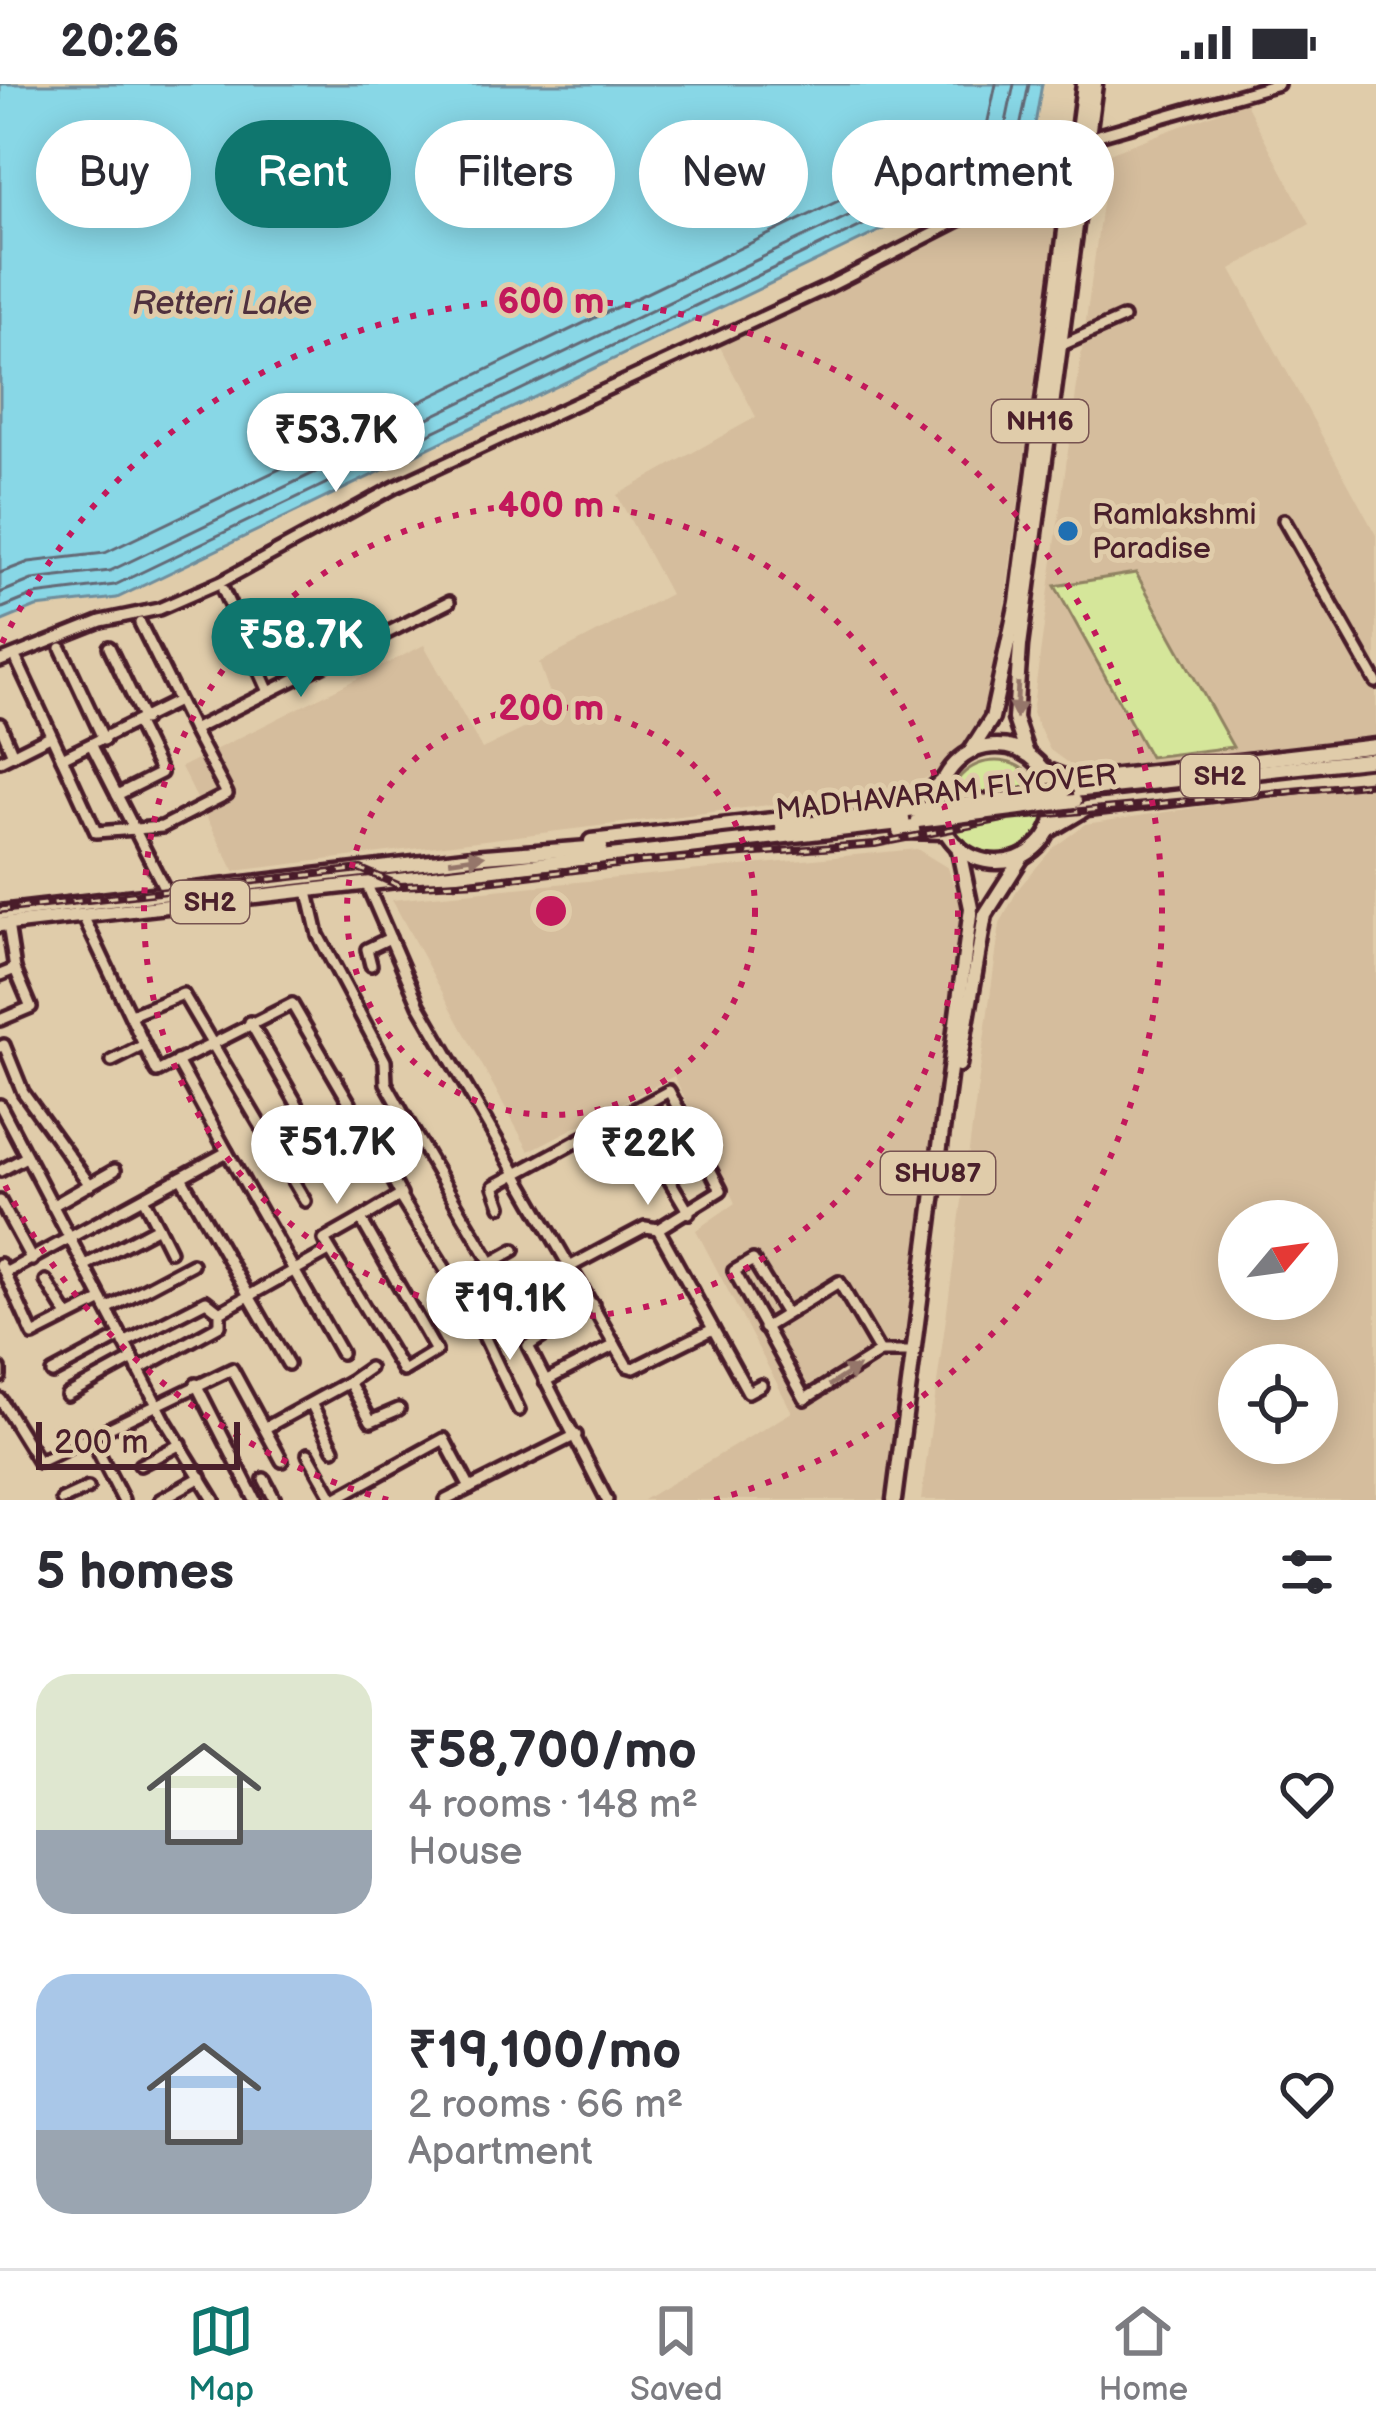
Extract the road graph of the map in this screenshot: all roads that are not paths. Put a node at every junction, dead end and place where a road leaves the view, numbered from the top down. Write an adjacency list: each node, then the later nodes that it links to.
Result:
1 (1084, 84): 4 (main road, NH16)
2 (1095, 84): 5 (main road, NH16)
3 (1278, 84): 6 (street)
4 (1079, 120)
5 (1090, 120)
6 (1114, 131)
7 (946, 228): 18 (street)
8 (1065, 228): 30 (main road, NH16)
9 (1077, 228): 11 (main road, NH16)
10 (1123, 318): 11 (street)
11 (1062, 345): 32 (main road, NH16, one-way to 32)
12 (1284, 520): 20 (street)
13 (223, 590): 21 (street)
14 (449, 602): 21 (street)
15 (140, 623): 22 (street)
16 (109, 647): 23 (street)
17 (61, 648): 27 (street)
18 (0, 661)
19 (17, 661): 26 (street)
20 (1376, 682)
21 (268, 692): 25 (street)
22 (176, 702): 23 (street); 25 (street)
23 (141, 722): 27 (street); 38 (street)
24 (0, 724): 31 (street)
25 (194, 730): 39 (street)
26 (50, 736): 31 (street); 33 (street)
27 (104, 740): 28 (street)
28 (92, 746): 33 (street); 38 (street)
29 (1376, 746): 36 (main road)
30 (971, 751): 32 (main road); 37 (main road)
31 (13, 754): 34 (street)
32 (1027, 754): 36 (main road)
33 (62, 758): 39 (street)
34 (0, 760)
35 (1376, 767): 40 (main road); 44 (main road, MADHAVARAM FLYOVER / SH2, bridge)
36 (1044, 770): 40 (main road)
37 (945, 778): 41 (main road); 44 (main road)
38 (117, 794): 39 (street)
39 (135, 830): 47 (street)
40 (1050, 830): 43 (main road, SHU87)
41 (946, 832): 42 (main road, SHU87); 44 (main road)
42 (958, 846): 43 (main road); 48 (main road, SHU87)
43 (1022, 857): 49 (main road, SHU87)
44 (531, 858): 45 (main road, SH2); 47 (main road, SH2, one-way to 44)
45 (367, 885): 46 (main road, SH2); 52 (street)
46 (308, 892): 50 (main road, SH2); 67 (street)
47 (168, 895): 51 (main road, SH2)
48 (971, 898): 49 (main road); 113 (main road, SHU87)
49 (991, 903): 150 (main road, SHU87)
50 (83, 916): 51 (main road, SH2); 56 (street)
51 (3, 921): 54 (street)
52 (390, 938): 53 (street); 74 (street)
53 (371, 965)
54 (15, 969): 55 (street); 57 (street)
55 (0, 975)
56 (130, 1016): 60 (street); 61 (street)
57 (0, 1019)
58 (250, 1022): 60 (street); 69 (street); 76 (street)
59 (1, 1042): 64 (street)
60 (212, 1042): 63 (street); 80 (street)
61 (145, 1045): 62 (street); 63 (street)
62 (112, 1061)
63 (177, 1061): 70 (street)
64 (30, 1100): 65 (street); 77 (street)
65 (2, 1107): 68 (street)
66 (629, 1112): 74 (street); 84 (street); 84 (street)
67 (405, 1117): 69 (street); 93 (street)
68 (5, 1126): 71 (street)
69 (373, 1142): 78 (street)
70 (227, 1152): 75 (street); 98 (street)
71 (26, 1157): 73 (street); 82 (street)
72 (115, 1170): 77 (street)
73 (0, 1171)
74 (515, 1172): 83 (street); 96 (street)
75 (182, 1178): 79 (street); 101 (street)
76 (341, 1181)
77 (90, 1185): 82 (street)
78 (400, 1197): 85 (street); 100 (street)
79 (144, 1200): 86 (street); 88 (street)
80 (305, 1201)
81 (0, 1202): 92 (street)
82 (52, 1206): 88 (street)
83 (501, 1206)
84 (689, 1213): 87 (street)
85 (361, 1219): 91 (street); 91 (street)
86 (158, 1227): 89 (street); 95 (street)
87 (658, 1228): 96 (street); 109 (street)
88 (70, 1239): 92 (street); 95 (street)
89 (170, 1250)
90 (514, 1250): 93 (street)
91 (329, 1251): 98 (street)
92 (32, 1260): 97 (street)
93 (491, 1263): 100 (street)
94 (192, 1264): 103 (street)
95 (84, 1266): 103 (street)
96 (568, 1267): 102 (street); 107 (street)
97 (3, 1268): 106 (street)
98 (295, 1272): 101 (street); 114 (street)
99 (46, 1280): 106 (street)
100 (455, 1283): 107 (street)
101 (250, 1297): 104 (street); 116 (street)
102 (593, 1304): 111 (street); 119 (street)
103 (104, 1305): 106 (street); 110 (street)
104 (220, 1312): 110 (street); 115 (street)
105 (786, 1314): 108 (street); 108 (street); 112 (street)
106 (68, 1316)
107 (475, 1318): 128 (street)
108 (764, 1328): 112 (street, one-way to 112)
109 (712, 1329): 111 (street); 122 (street)
110 (122, 1340): 115 (street); 118 (street)
111 (616, 1345): 119 (street)
112 (880, 1352): 113 (street)
113 (913, 1352): 150 (main road, SHU87)
114 (341, 1353)
115 (136, 1364): 123 (street); 125 (street)
116 (288, 1364)
117 (369, 1368): 120 (street)
118 (52, 1373)
119 (545, 1381): 130 (street)
120 (350, 1382): 126 (street); 127 (street)
121 (196, 1384): 125 (street); 129 (street); 145 (street)
122 (761, 1385)
123 (67, 1395)
124 (0, 1399): 131 (street)
125 (156, 1404): 131 (street); 132 (street)
126 (312, 1405): 129 (street); 133 (street)
127 (399, 1408)
128 (519, 1410)
129 (265, 1428): 135 (street)
130 (576, 1435): 139 (street); 149 (street)
131 (91, 1438): 142 (street)
132 (181, 1444): 136 (street); 137 (street)
133 (334, 1449)
134 (308, 1454): 147 (street)
135 (281, 1461)
136 (140, 1465)
137 (201, 1477): 143 (street); 144 (street)
138 (264, 1479): 146 (street)
139 (470, 1488): 147 (street); 148 (street)
140 (88, 1489): 141 (street)
141 (62, 1500)
142 (123, 1500)
143 (160, 1500)
144 (214, 1500)
145 (254, 1500)
146 (275, 1500)
147 (333, 1500)
148 (446, 1500)
149 (607, 1500)
150 (898, 1500)

